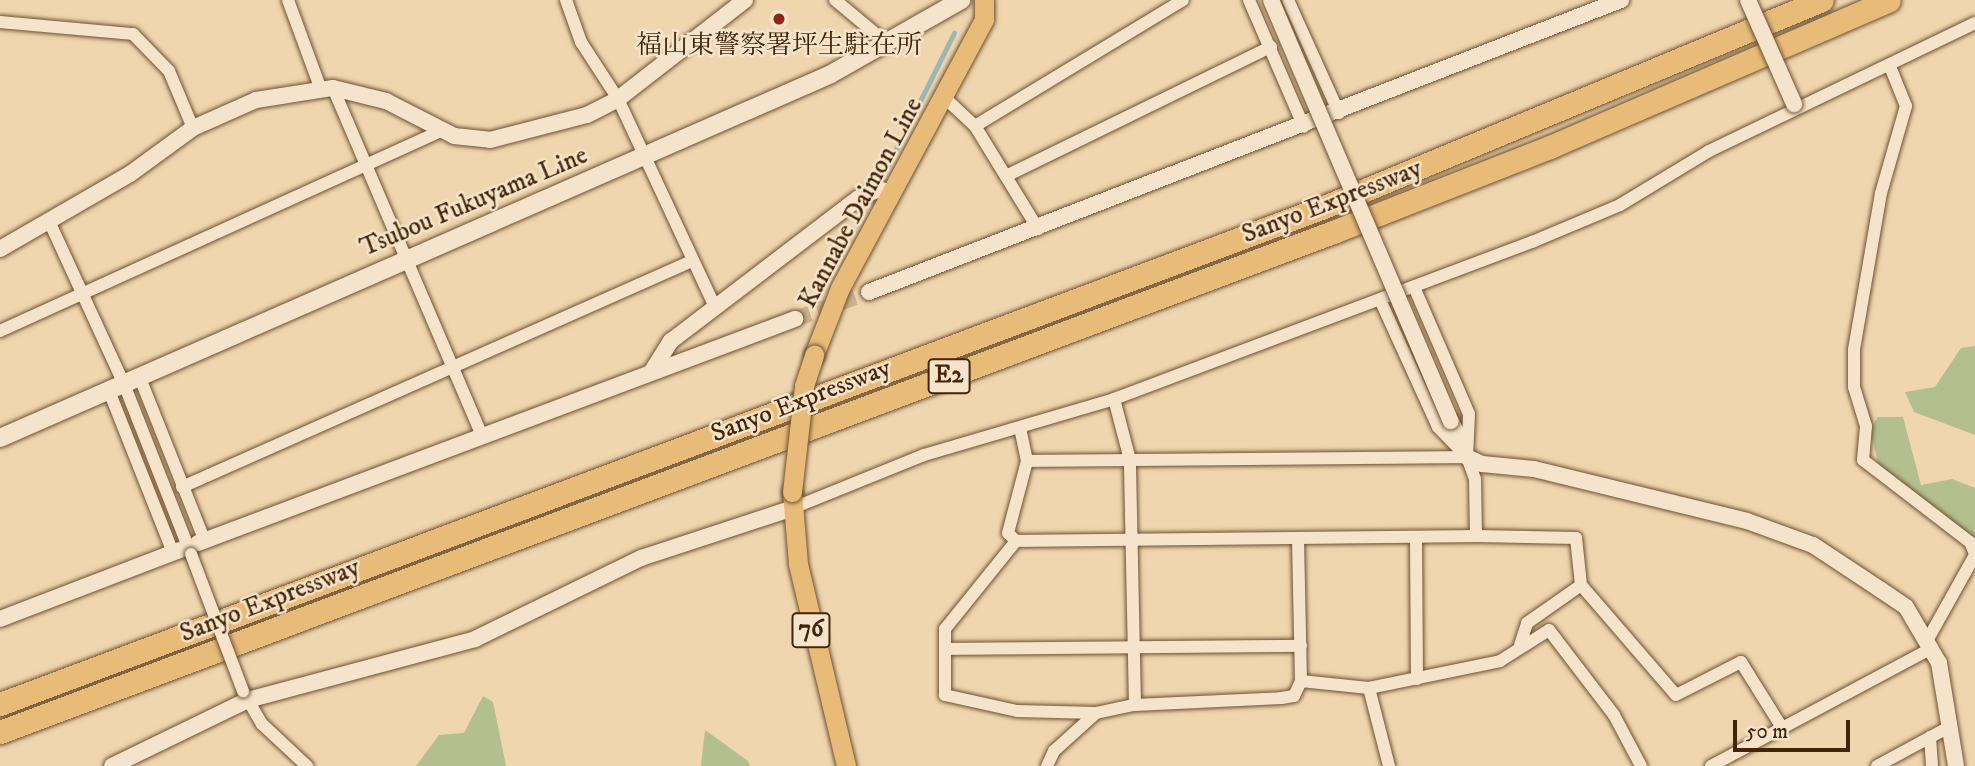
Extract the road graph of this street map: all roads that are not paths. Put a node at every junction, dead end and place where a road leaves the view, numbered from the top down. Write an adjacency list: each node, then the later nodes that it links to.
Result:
1 (288, 0): 20 (street)
2 (566, 0): 21 (street)
3 (746, 0): 21 (street)
4 (835, 0): 17 (street)
5 (961, 0): 17 (main road, Tsubou Fukuyama Line)
6 (984, 0): 22 (main road, Kannabe Daimon Line / 76)
7 (1183, 0): 25 (street)
8 (1249, 0): 18 (street)
9 (1271, 0): 54 (street, bridge)
10 (1288, 0): 24 (street)
11 (1621, 0): 24 (street)
12 (1748, 0): 23 (street, bridge)
13 (1822, 0): 77 (highway, Sanyo Expressway / E2)
14 (1889, 0): 82 (highway, Sanyo Expressway / E2)
15 (0, 22): 27 (street)
16 (1975, 23): 19 (street)
17 (888, 45): 29 (main road, Tsubou Fukuyama Line)
18 (1271, 47): 26 (street); 31 (street)
19 (1891, 69): 23 (street); 65 (street)
20 (327, 88): 27 (street); 28 (street); 30 (street)
21 (618, 99): 28 (street); 29 (street)
22 (946, 99): 25 (street); 32 (main road, Kannabe Daimon Line / 76)
23 (1796, 108): 38 (street)
24 (1339, 113): 26 (street)
25 (975, 126): 31 (street)
26 (1304, 127): 34 (street)
27 (193, 128): 33 (street)
28 (441, 131): 30 (street)
29 (647, 156): 36 (main road, Tsubou Fukuyama Line); 37 (street)
30 (368, 167): 36 (street); 40 (street)
31 (1006, 176): 34 (street)
32 (892, 194): 42 (street); 58 (main road, Kannabe Daimon Line / 76, bridge)
33 (49, 221): 35 (street); 40 (street)
34 (1038, 229): 39 (street)
35 (0, 249)
36 (406, 260): 47 (street); 49 (main road, Tsubou Fukuyama Line)
37 (692, 261): 42 (street); 47 (street)
38 (1414, 287): 41 (street); 54 (street)
39 (869, 292)
40 (83, 294): 45 (street); 49 (street)
41 (1380, 300): 50 (street); 54 (street)
42 (715, 307): 44 (street)
43 (795, 319): 46 (street)
44 (693, 323): 46 (street); 48 (street)
45 (0, 331)
46 (705, 352): 48 (street)
47 (452, 368): 52 (street); 57 (street)
48 (652, 371): 52 (street)
49 (124, 384): 53 (main road, Tsubou Fukuyama Line); 57 (street); 64 (street); 64 (street)
50 (1114, 399): 51 (street); 56 (street)
51 (1020, 428): 55 (street); 58 (street)
52 (482, 436): 64 (street)
53 (0, 438)
54 (1467, 457): 56 (street); 59 (street); 68 (street)
55 (1027, 460): 56 (street); 63 (street)
56 (1130, 460): 61 (street)
57 (182, 487): 64 (street)
58 (793, 500): 76 (street); 86 (main road, Kannabe Daimon Line / 76)
59 (1476, 536): 60 (street); 66 (street)
60 (1416, 537): 62 (street); 73 (street)
61 (1133, 539): 62 (street); 63 (street); 71 (street)
62 (1298, 539): 70 (street)
63 (1016, 541): 72 (street)
64 (189, 548): 67 (street); 76 (street, bridge)
65 (1975, 554): 68 (street)
66 (1581, 585): 69 (street); 80 (street)
67 (0, 619)
68 (1930, 644): 80 (street); 81 (street)
69 (1521, 645): 73 (street); 89 (street)
70 (1301, 646): 71 (street); 74 (street)
71 (1134, 648): 72 (street); 78 (street)
72 (945, 649): 79 (street)
73 (1417, 679): 75 (street)
74 (1301, 681): 75 (street); 78 (street)
75 (1369, 688): 88 (street)
76 (245, 695): 84 (street); 85 (street)
77 (0, 704)
78 (1135, 705): 79 (street)
79 (1096, 713): 87 (street)
80 (1781, 726): 90 (street)
81 (1949, 727): 83 (street); 93 (street)
82 (0, 732)
83 (1930, 737): 91 (street); 92 (street)
84 (112, 766)
85 (307, 766)
86 (846, 766)
87 (1047, 766)
88 (1389, 766)
89 (1641, 766)
90 (1711, 766)
91 (1877, 766)
92 (1932, 766)
93 (1956, 766)

